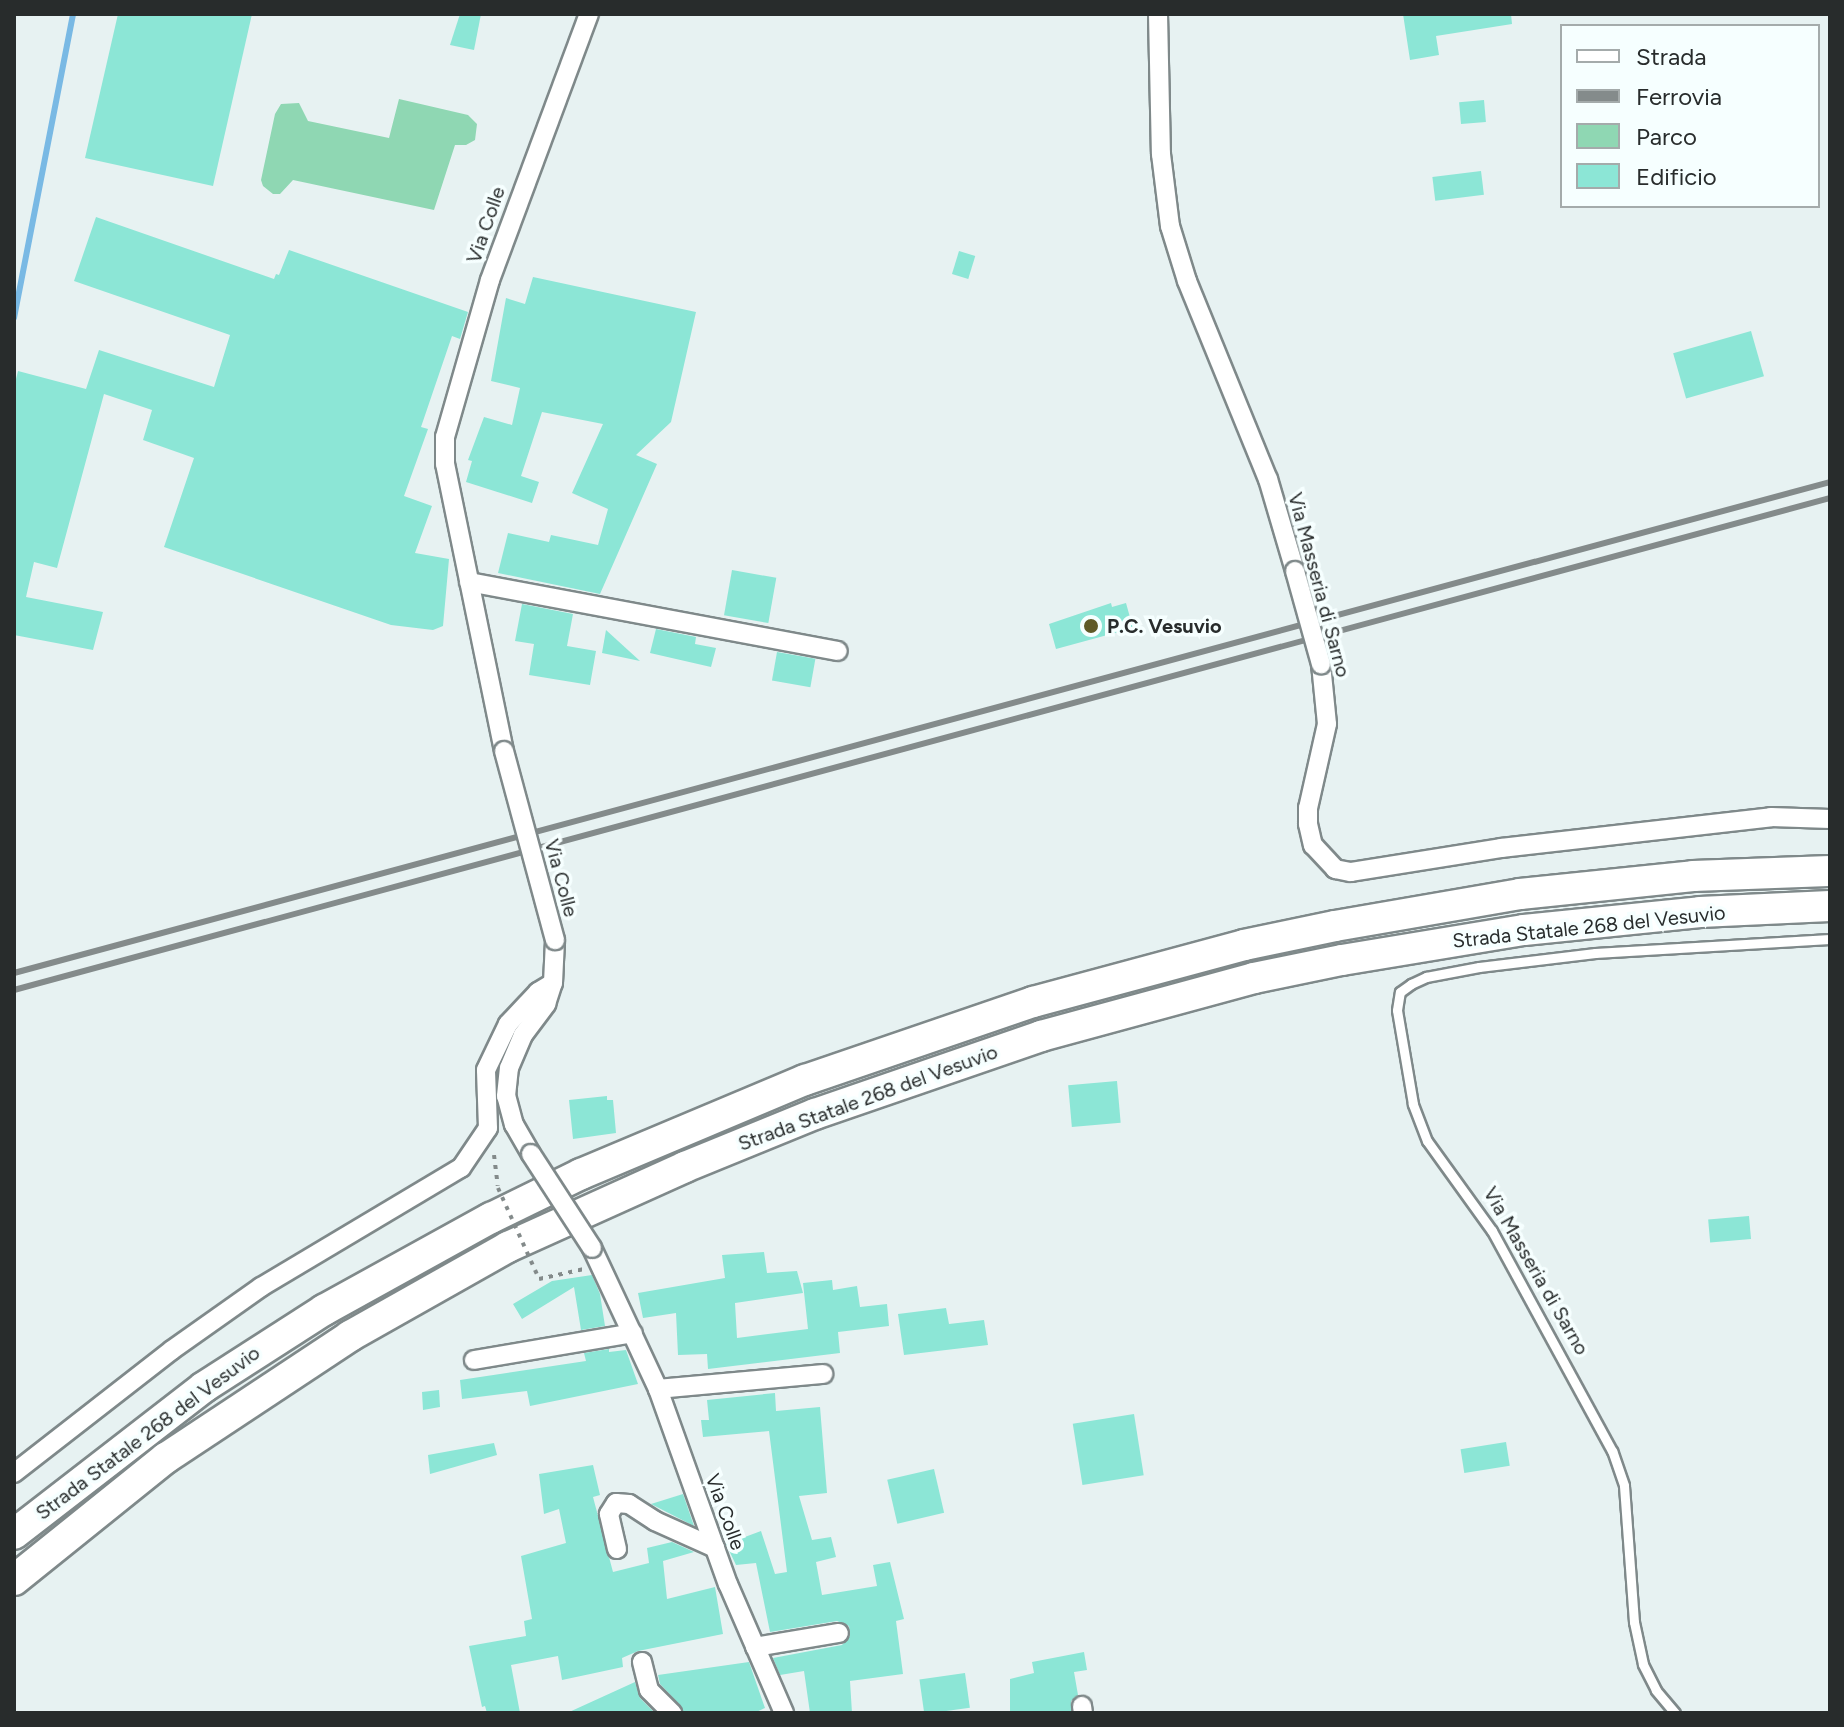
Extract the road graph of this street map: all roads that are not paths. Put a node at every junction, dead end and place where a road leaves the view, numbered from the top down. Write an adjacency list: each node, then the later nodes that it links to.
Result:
1 (589, 14): 3 (street, Via Colle)
2 (1158, 14): 5 (street, Via Masseria di Sarno, bridge)
3 (469, 582): 4 (street); 9 (street, Via Colle, bridge)
4 (838, 651)
5 (1830, 819)
6 (1830, 871): 15 (highway, Strada Statale 268 del Vesuvio)
7 (1830, 906): 18 (highway, Strada Statale 268 del Vesuvio)
8 (1830, 939): 24 (lane, Via Masseria di Sarno)
9 (553, 983): 10 (street, Via Colle, bridge); 14 (street)
10 (633, 1333): 11 (street); 13 (street, Via Colle)
11 (474, 1360)
12 (823, 1374): 13 (street)
13 (658, 1389): 16 (street, Via Colle)
14 (14, 1473)
15 (14, 1534)
16 (715, 1548): 17 (street); 20 (street, Via Colle)
17 (617, 1549)
18 (14, 1580)
19 (839, 1633): 20 (street)
20 (755, 1647): 23 (street, Via Colle)
21 (642, 1662): 22 (street)
22 (672, 1713)
23 (784, 1713)
24 (1675, 1713)

